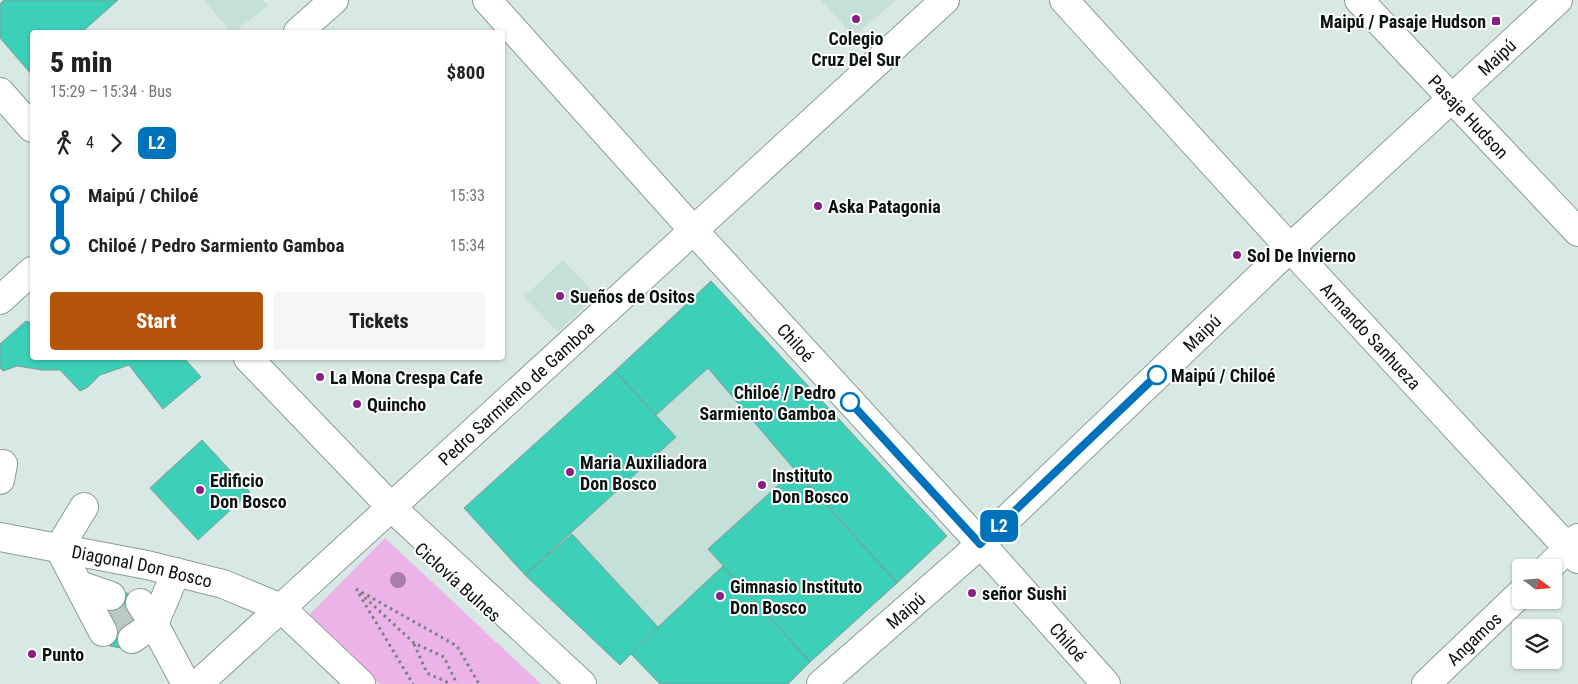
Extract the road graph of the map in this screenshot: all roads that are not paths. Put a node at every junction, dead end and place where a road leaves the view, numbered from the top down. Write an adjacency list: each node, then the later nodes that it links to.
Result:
1 (334, 0): 7 (street)
2 (487, 0): 11 (street, Chiloé)
3 (945, 0): 11 (street, Pedro Sarmiento de Gamboa)
4 (1064, 0): 13 (street, Armando Sanhueza)
5 (1359, 0): 9 (street, Pasaje Hudson)
6 (1558, 0): 9 (street, Maipú)
7 (300, 30)
8 (0, 92): 10 (street)
9 (1452, 98): 12 (street, Pasaje Hudson); 13 (street, Maipú)
10 (30, 126)
11 (694, 231): 18 (street, Pedro Sarmiento de Gamboa); 20 (street, Chiloé)
12 (1578, 232)
13 (1290, 248): 20 (street, Maipú); 22 (street, Armando Sanhueza)
14 (30, 273): 15 (street)
15 (0, 300)
16 (250, 360): 18 (street)
17 (84, 507): 21 (street)
18 (391, 507): 27 (street, Pedro Sarmiento de Gamboa); 31 (street)
19 (0, 537): 21 (street, Diagonal Don Bosco)
20 (980, 544): 32 (street, Maipú); 33 (street, Chiloé)
21 (59, 548): 24 (street, Diagonal Don Bosco); 25 (street)
22 (1575, 548): 23 (street)
23 (1560, 559)
24 (176, 572): 27 (street, Diagonal Don Bosco); 28 (street)
25 (79, 585): 25 (street)
26 (1512, 602): 34 (street, Angamos)
27 (281, 608): 29 (street, Pedro Sarmiento de Gamboa); 30 (street)
28 (186, 684)
29 (198, 684)
30 (361, 684)
31 (582, 684)
32 (821, 684)
33 (1106, 684)
34 (1426, 684)

